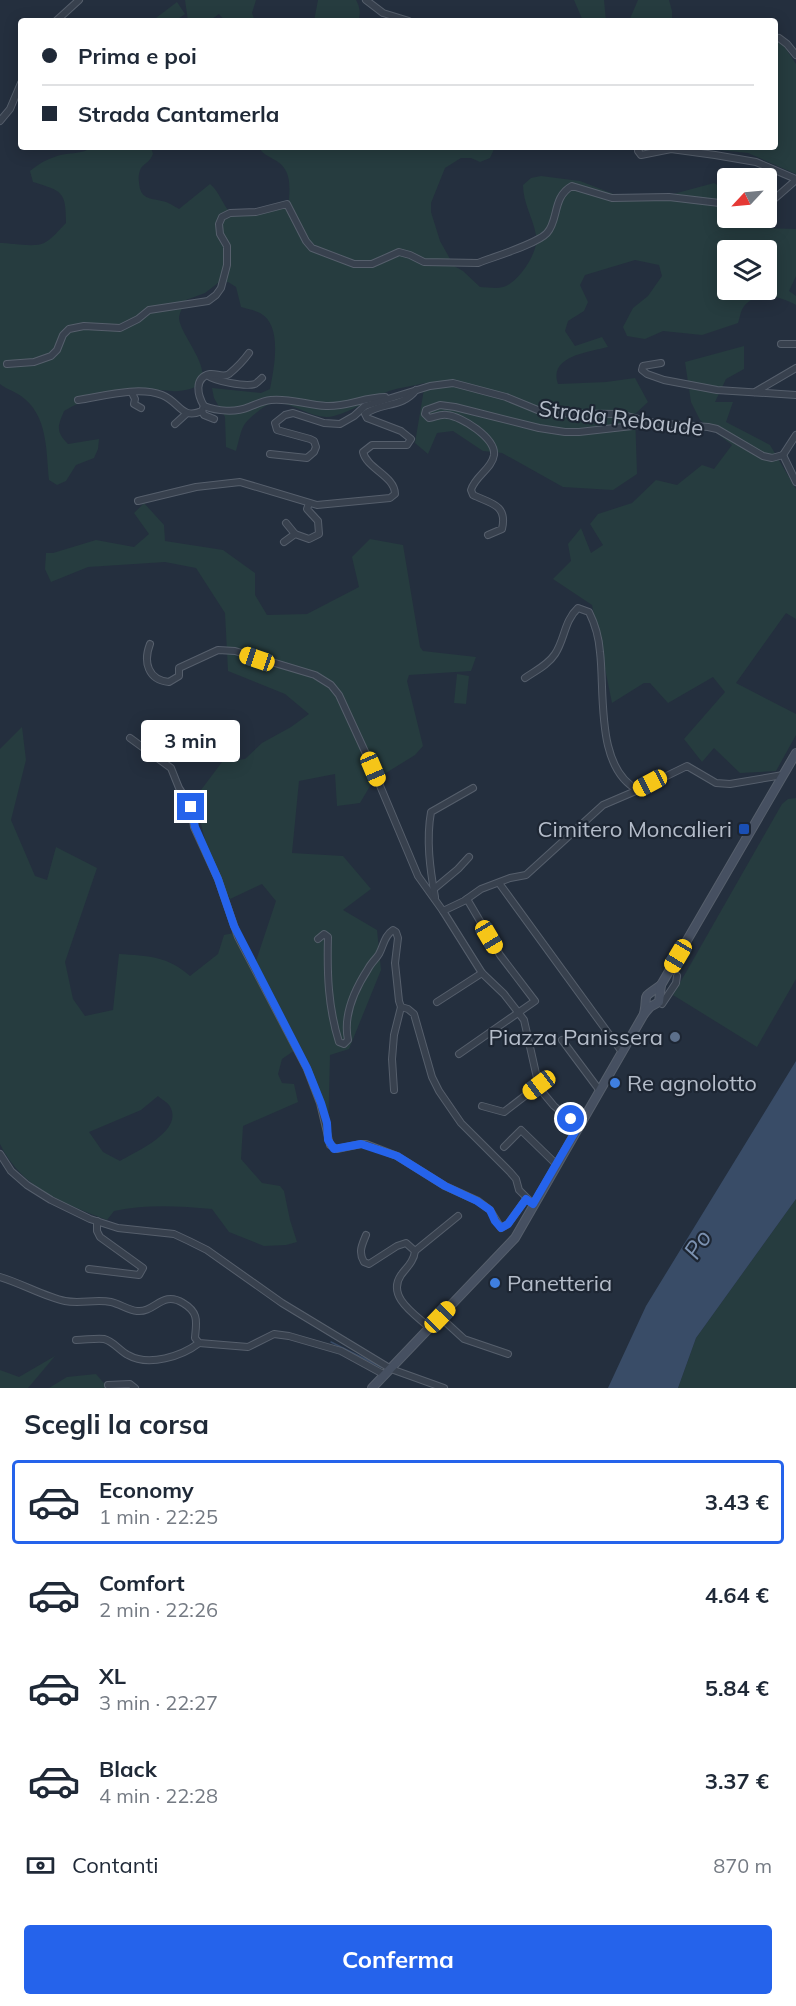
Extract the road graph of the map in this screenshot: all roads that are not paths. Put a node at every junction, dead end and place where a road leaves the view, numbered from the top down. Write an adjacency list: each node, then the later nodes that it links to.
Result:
1 (79, 0): 3 (street)
2 (366, 0): 4 (street)
3 (59, 18)
4 (399, 18)
5 (779, 38): 6 (street)
6 (796, 55)
7 (18, 90): 8 (street)
8 (0, 121)
9 (638, 150): 10 (street)
10 (666, 150)
11 (678, 150): 12 (street)
12 (796, 179): 13 (street)
13 (777, 197)
14 (717, 203): 19 (street)
15 (780, 344): 16 (street)
16 (796, 344)
17 (249, 353): 21 (street)
18 (661, 363): 25 (street)
19 (7, 364)
20 (796, 368): 25 (street)
21 (207, 375): 22 (street); 30 (street)
22 (262, 378)
23 (416, 390): 27 (street, Strada Rebaude); 33 (street, Strada Rebaude); 40 (street)
24 (132, 393): 28 (street); 29 (street); 31 (street)
25 (754, 393): 26 (street)
26 (796, 395)
27 (392, 397): 30 (street); 36 (street)
28 (78, 400)
29 (141, 408)
30 (203, 409): 31 (street); 32 (street)
31 (186, 414): 34 (street)
32 (214, 419)
33 (654, 423): 37 (street, Strada Rebaude); 43 (street)
34 (175, 424)
35 (796, 435): 37 (street)
36 (270, 454)
37 (783, 455): 38 (street)
38 (796, 482)
39 (138, 501): 40 (street)
40 (309, 503): 42 (street)
41 (286, 523): 42 (street)
42 (295, 534): 44 (street)
43 (488, 535)
44 (284, 542)
45 (150, 644): 56 (street)
46 (525, 678): 51 (street)
47 (130, 738): 76 (street)
48 (796, 753): 49 (main road)
49 (783, 775): 51 (street); 66 (main road)
50 (473, 788): 54 (street)
51 (638, 790): 53 (street)
52 (469, 857): 54 (street)
53 (499, 883): 55 (street); 66 (street)
54 (434, 889): 56 (street)
55 (467, 899): 57 (street); 64 (street)
56 (436, 902): 57 (street)
57 (443, 911): 59 (street)
58 (318, 939): 63 (street)
59 (482, 973): 61 (street); 64 (street)
60 (677, 975): 62 (street)
61 (437, 1002)
62 (662, 1004)
63 (401, 1007): 69 (street); 76 (street)
64 (518, 1012): 67 (street); 68 (street)
65 (562, 1040): 70 (street)
66 (622, 1052): 70 (main road)
67 (459, 1054)
68 (539, 1085): 71 (street); 72 (street)
69 (394, 1090)
70 (600, 1091): 72 (main road)
71 (482, 1106)
72 (579, 1125): 75 (main road)
73 (504, 1147): 75 (street)
74 (0, 1154): 78 (street)
75 (556, 1164): 76 (main road)
76 (530, 1202): 83 (main road)
77 (458, 1216): 80 (street)
78 (97, 1221): 81 (street); 88 (street)
79 (366, 1235): 80 (street)
80 (415, 1251): 84 (street)
81 (89, 1269)
82 (0, 1277): 86 (street)
83 (440, 1317): 84 (main road); 87 (street)
84 (430, 1328): 88 (main road)
85 (76, 1340): 86 (street)
86 (200, 1342): 88 (street)
87 (508, 1354)
88 (388, 1372): 91 (main road); 92 (street)
89 (108, 1385): 90 (street)
90 (135, 1388)
91 (372, 1388)
92 (444, 1388)

